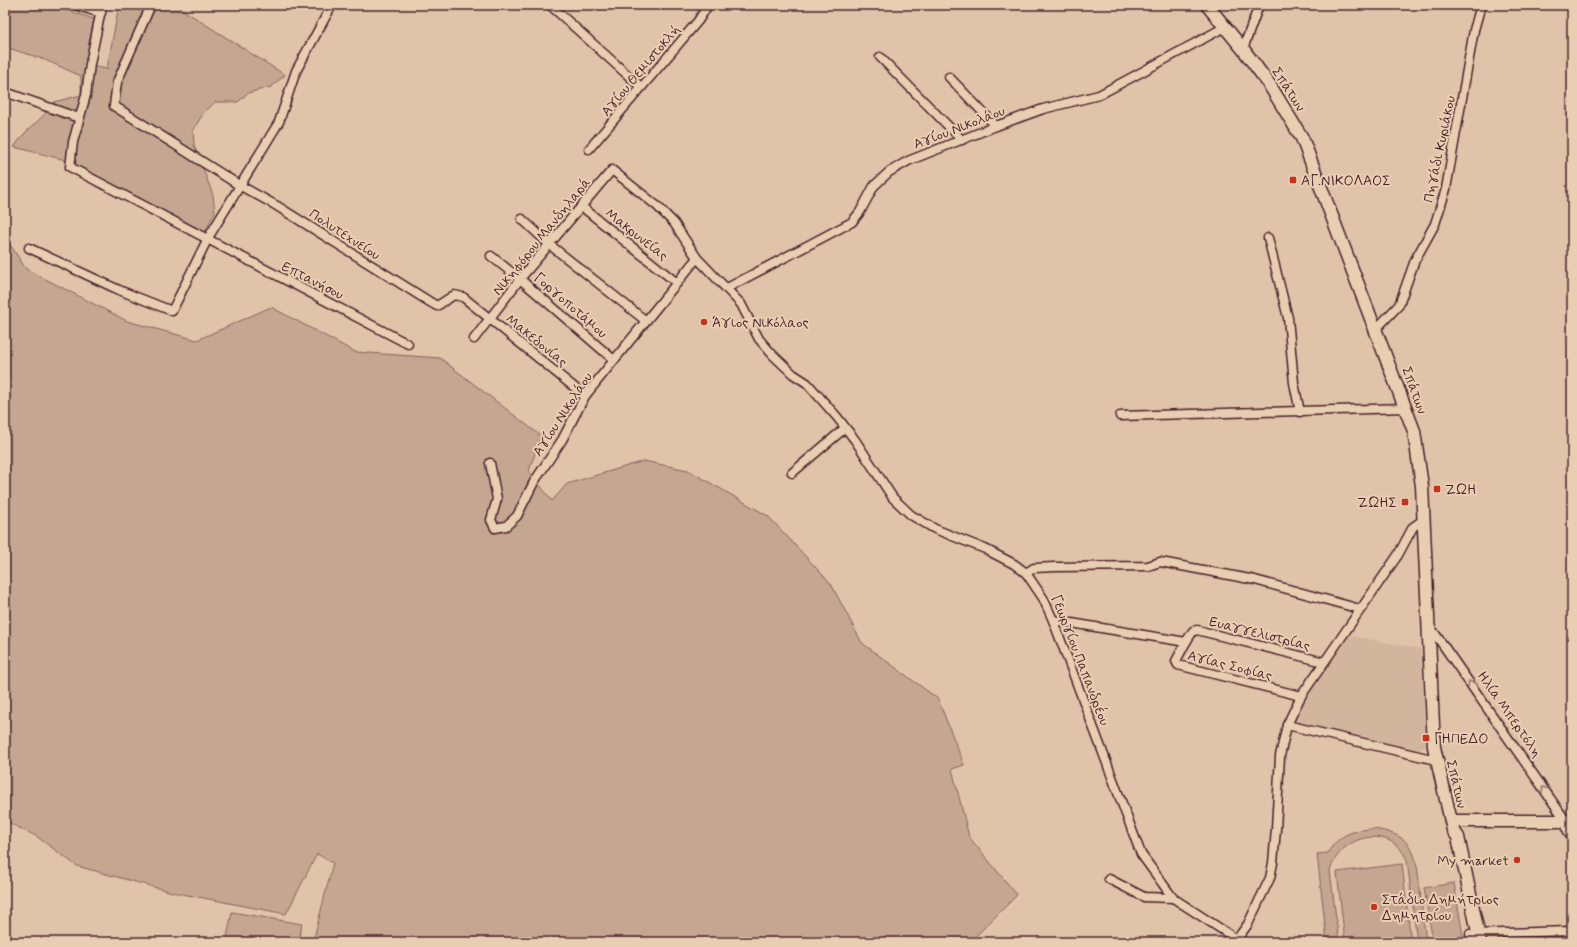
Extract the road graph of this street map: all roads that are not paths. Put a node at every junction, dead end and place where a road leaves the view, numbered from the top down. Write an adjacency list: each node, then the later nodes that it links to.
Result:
1 (75, 5): 9 (street)
2 (151, 5): 21 (street, Πολυτεχνείου)
3 (332, 5): 21 (street)
4 (550, 5): 14 (street)
5 (708, 5): 14 (street, Αγίου Θεμιστοκλή)
6 (1207, 5): 10 (main road, Σπάτων)
7 (1260, 5): 11 (street)
8 (1480, 5): 36 (street, Πηγάδι Κυριάκου)
9 (101, 9): 16 (street)
10 (1225, 27): 11 (main road, Σπάτων); 17 (street, Αγίου Νικολάου)
11 (1243, 49): 36 (main road, Σπάτων)
12 (880, 57): 18 (street)
13 (949, 77): 17 (street)
14 (641, 87): 19 (street, Αγίου Θεμιστοκλή)
15 (5, 92): 16 (street)
16 (79, 118): 24 (street, Επτανήσου)
17 (996, 126): 18 (street, Αγίου Νικολάου)
18 (962, 140): 32 (street, Αγίου Νικολάου)
19 (589, 149)
20 (612, 170): 22 (street, Νικηφόρου Μανδηλαρά); 29 (street, Γεωργίου Παπανδρέου)
21 (239, 185): 24 (street); 33 (street, Πολυτεχνείου)
22 (581, 206): 26 (street, Νικηφόρου Μανδηλαρά); 31 (street, Μακρυνείας)
23 (522, 219): 26 (street)
24 (208, 238): 27 (street); 38 (street, Επτανήσου)
25 (1268, 238): 42 (street)
26 (550, 244): 30 (street, Νικηφόρου Μανδηλαρά); 35 (street)
27 (29, 248)
28 (491, 256): 30 (street, Γοργοποτάμου)
29 (697, 258): 31 (street, Αγίου Νικολάου); 32 (street, Γεωργίου Παπανδρέου)
30 (520, 279): 34 (street, Νικηφόρου Μανδηλαρά); 39 (street, Γοργοποτάμου)
31 (677, 283): 35 (street, Αγίου Νικολάου)
32 (727, 288): 44 (street, Γεωργίου Παπανδρέου)
33 (437, 306): 34 (street, Μακεδονίας)
34 (490, 319): 37 (street, Νικηφόρου Μανδηλαρά); 40 (street, Μακεδονίας)
35 (646, 321): 39 (street, Αγίου Νικολάου)
36 (1376, 329): 41 (main road, Σπάτων)
37 (474, 339)
38 (408, 344)
39 (614, 360): 40 (street, Αγίου Νικολάου)
40 (586, 396): 45 (street, Αγίου Νικολάου)
41 (1406, 408): 42 (street); 47 (main road, Σπάτων)
42 (1300, 412): 43 (street)
43 (1120, 416)
44 (845, 428): 46 (street); 48 (street, Γεωργίου Παπανδρέου)
45 (490, 463)
46 (792, 473)
47 (1424, 520): 49 (street); 51 (main road, Σπάτων)
48 (1026, 573): 49 (street); 50 (street, Γεωργίου Παπανδρέου)
49 (1360, 609): 53 (street)
50 (1053, 620): 52 (street); 60 (street, Γεωργίου Παπανδρέου)
51 (1428, 623): 56 (main road, Σπάτων); 58 (street, Ηλία Μπερτόλη, one-way to 51)
52 (1186, 642): 53 (street, Ευαγγελιστρίας); 54 (street, Αγίας Σοφίας)
53 (1324, 662): 54 (street)
54 (1301, 696): 55 (street)
55 (1287, 726): 56 (street); 63 (street)
56 (1436, 760): 57 (main road, Σπάτων)
57 (1452, 825): 58 (main road); 62 (main road, Σπάτων)
58 (1570, 827)
59 (1109, 879): 60 (street)
60 (1173, 898): 63 (street, Γεωργίου Παπανδρέου)
61 (1572, 931): 62 (street)
62 (1475, 938)
63 (1237, 941)

